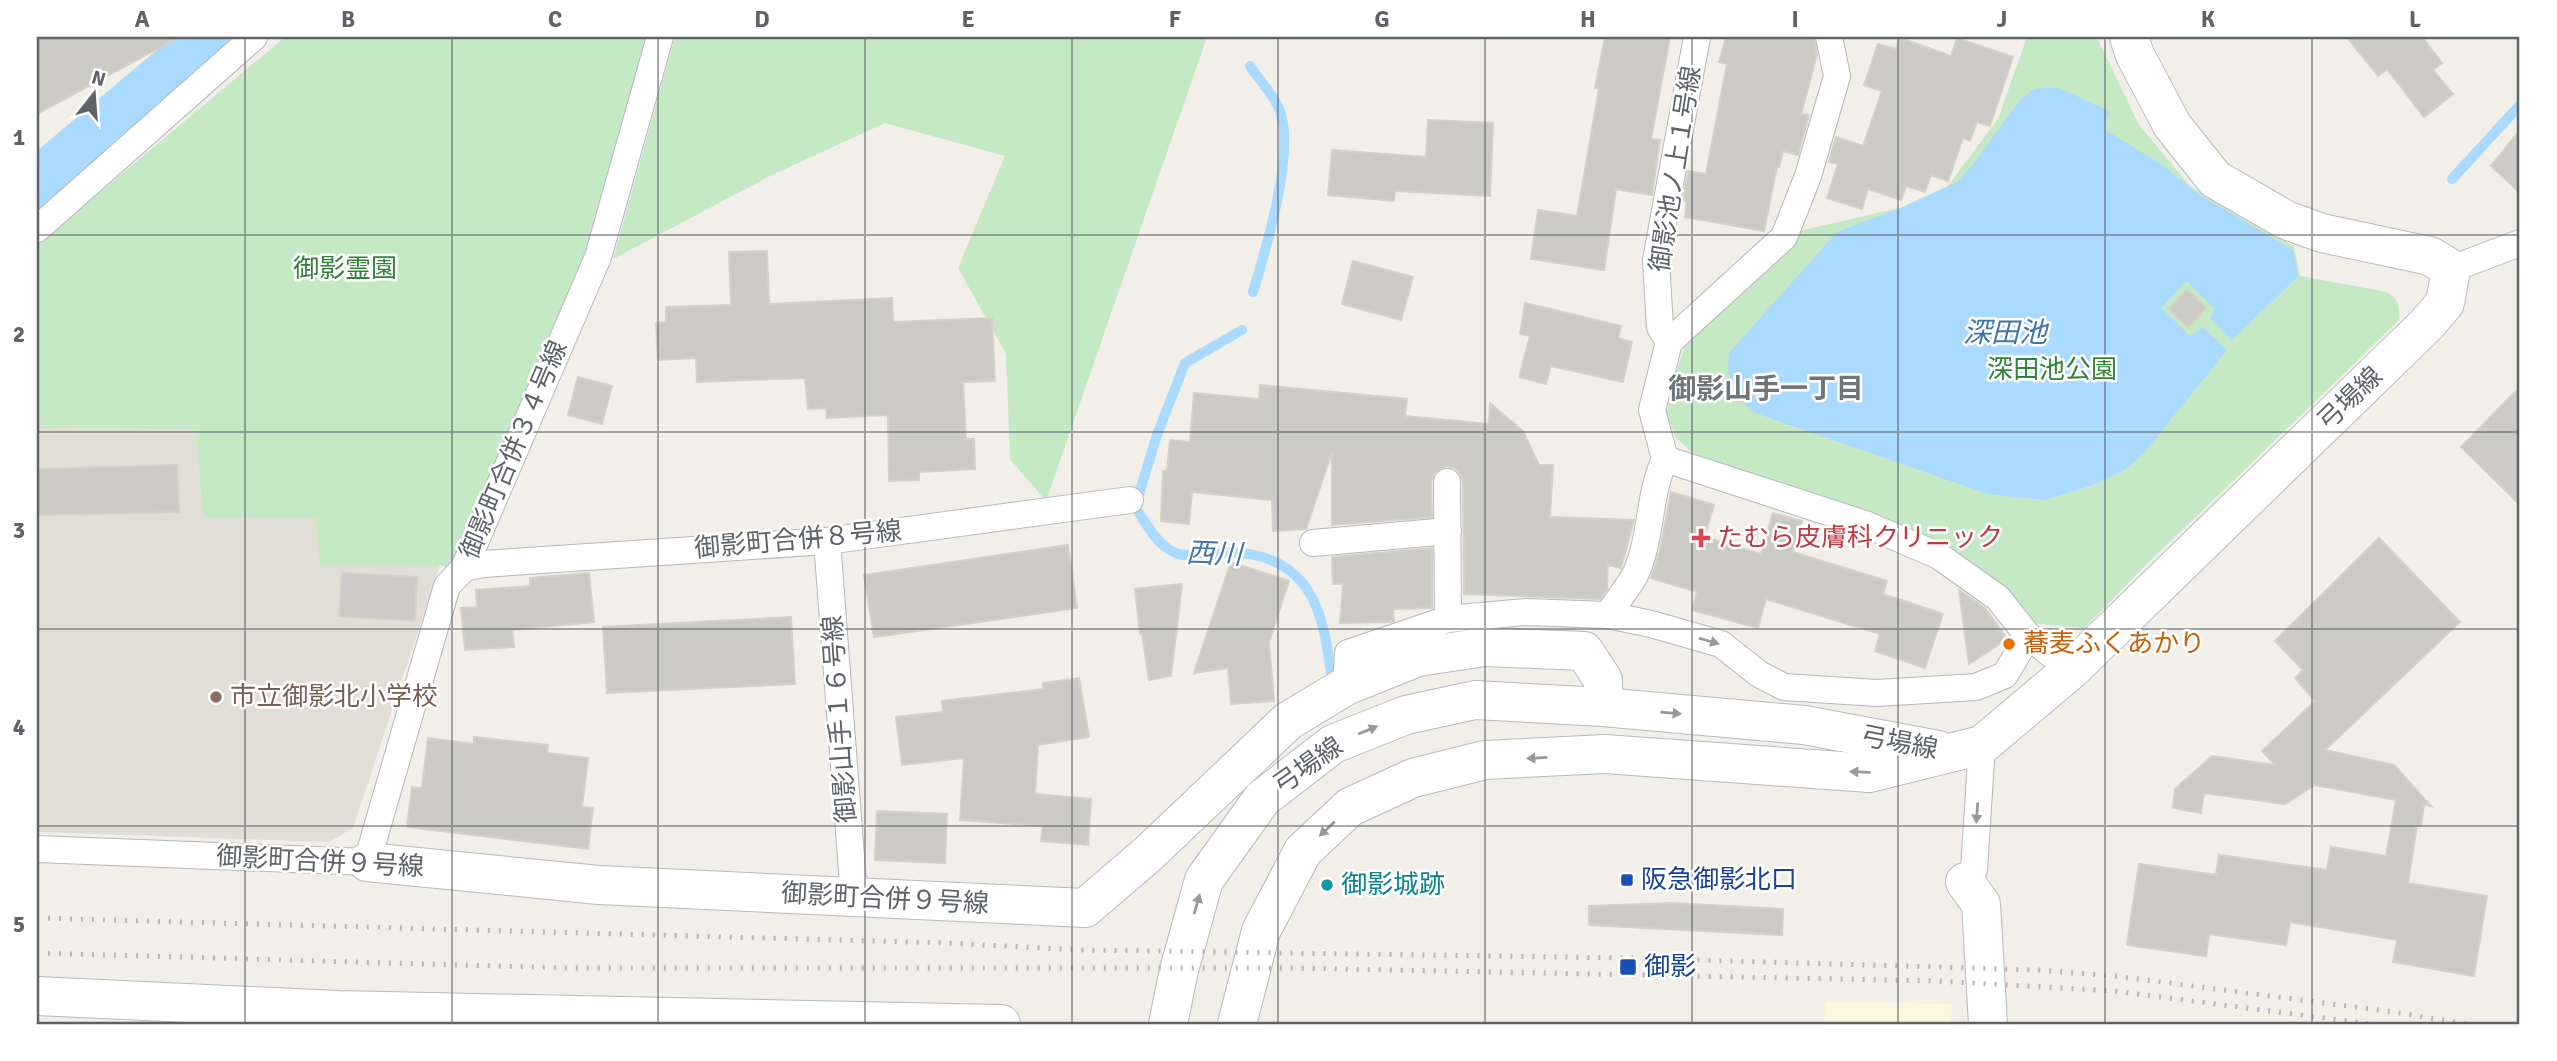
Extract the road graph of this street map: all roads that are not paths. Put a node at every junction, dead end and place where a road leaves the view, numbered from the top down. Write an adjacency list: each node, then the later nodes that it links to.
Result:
1 (254, 37): 6 (street)
2 (660, 37): 16 (street, 御影町合併３４号線)
3 (1697, 37): 9 (street, 御影池ノ上１号線)
4 (1829, 37): 9 (street)
5 (2129, 37): 8 (street)
6 (37, 229)
7 (2520, 243): 8 (street)
8 (2451, 269): 20 (street, 弓場線)
9 (1669, 342): 10 (street)
10 (1665, 459): 17 (street); 19 (street)
11 (1447, 482): 13 (street)
12 (1130, 500): 14 (street, 御影町合併８号線)
13 (1448, 531): 15 (street); 18 (street)
14 (827, 541): 16 (street, 御影町合併８号線); 27 (street, 御影山手１６号線)
15 (1313, 542)
16 (464, 568): 25 (street, 御影町合併３４号線)
17 (1608, 615): 18 (street); 19 (street, one-way to 19)
18 (1448, 619): 21 (street)
19 (2028, 636): 20 (street)
20 (2071, 670): 23 (street, 弓場線)
21 (1346, 686): 22 (street, 御影町合併９号線); 27 (street, 御影町合併９号線)
22 (1603, 707): 23 (street, 弓場線, one-way to 23); 33 (street, 弓場線, one-way to 22)
23 (1966, 748): 26 (street, one-way to 26); 34 (street, 弓場線, one-way to 34)
24 (37, 849): 25 (street, 御影町合併９号線)
25 (367, 862): 27 (street, 御影町合併９号線)
26 (1965, 882): 35 (street)
27 (854, 897)
28 (37, 996): 29 (street)
29 (336, 1017): 30 (street)
30 (769, 1021): 31 (street)
31 (963, 1023): 32 (street)
32 (1001, 1024)
33 (1168, 1024)
34 (1237, 1024)
35 (1988, 1024)

